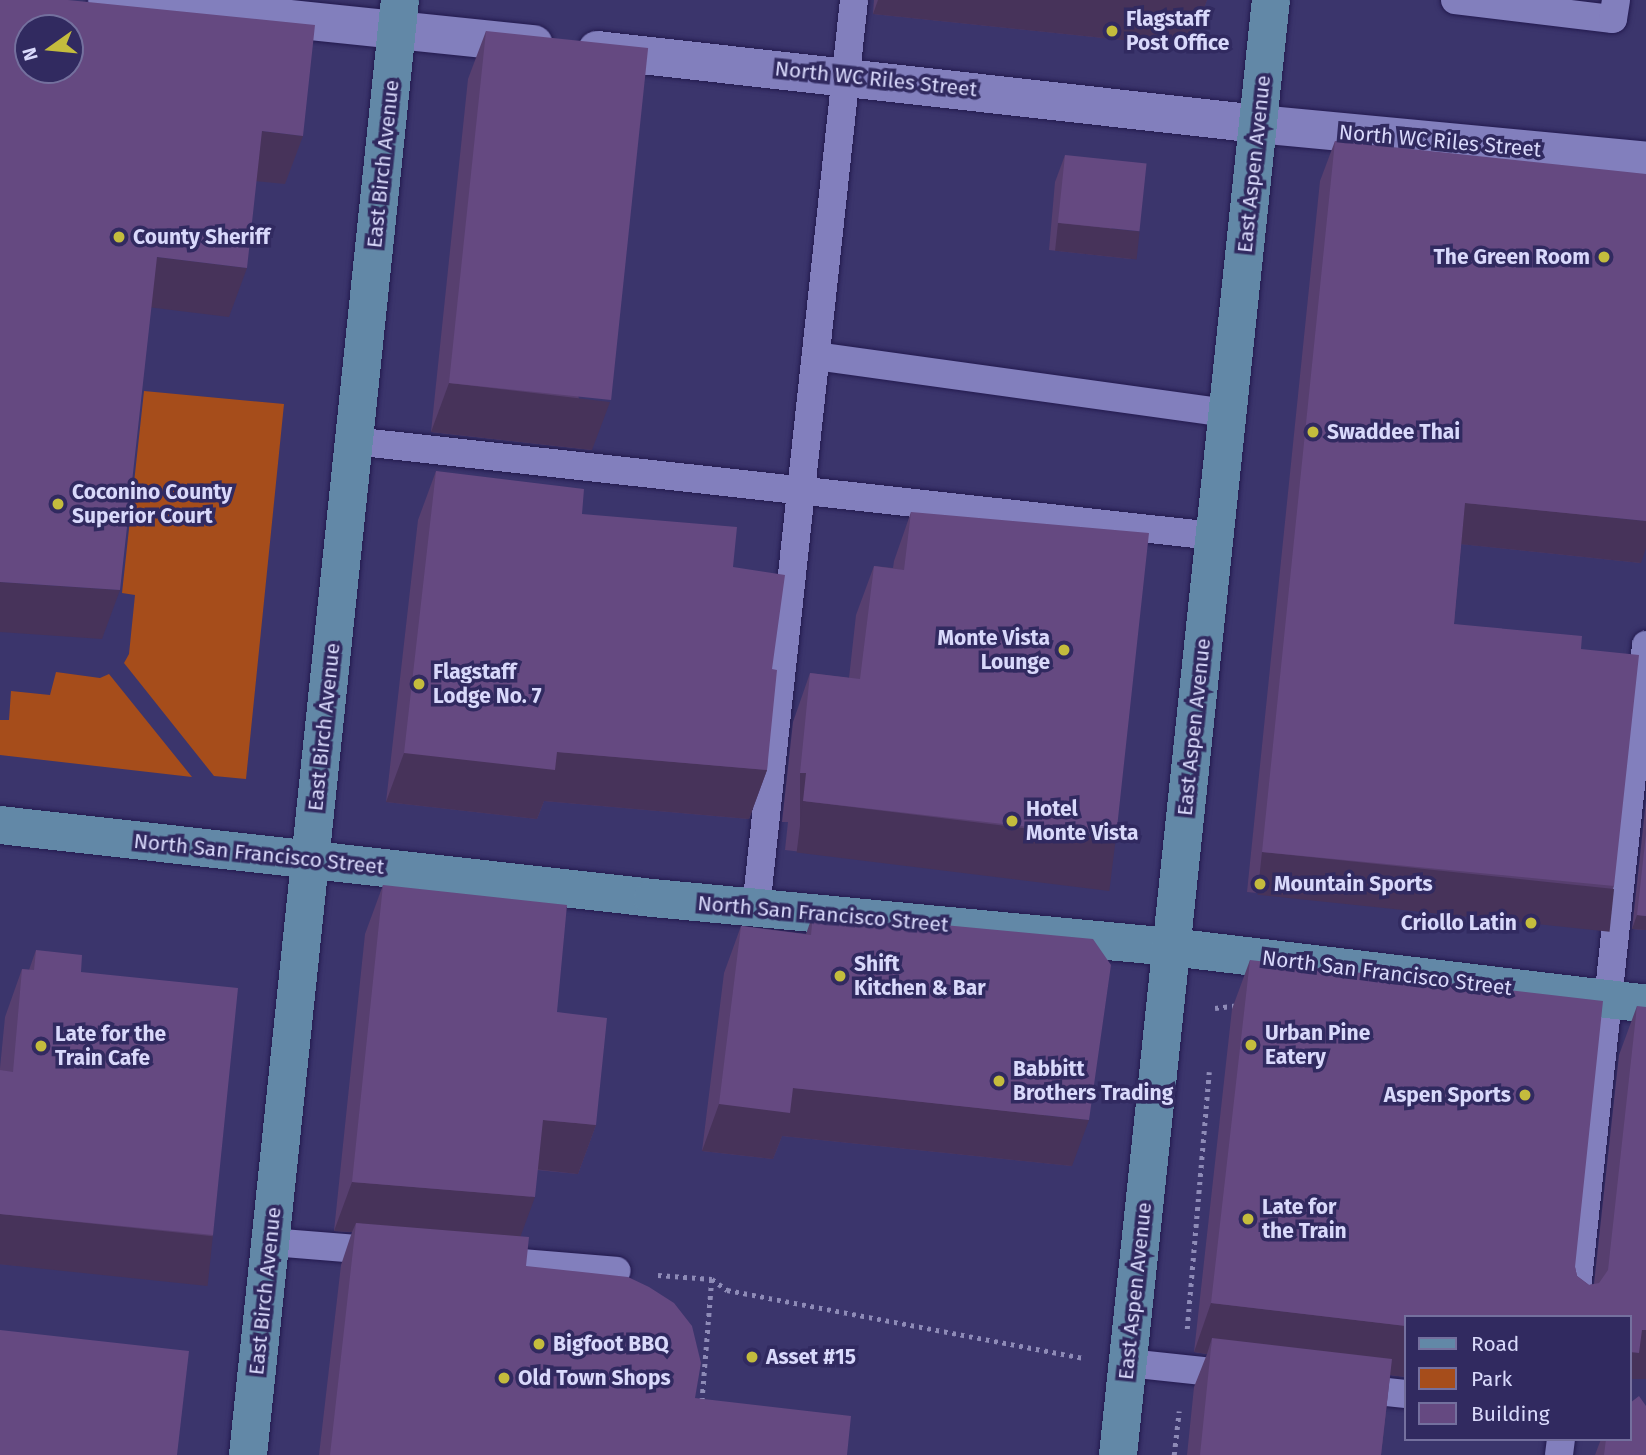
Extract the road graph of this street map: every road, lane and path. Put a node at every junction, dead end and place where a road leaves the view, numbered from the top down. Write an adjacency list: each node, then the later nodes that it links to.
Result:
1 (107, 0): 6 (street, North WC Riles Street)
2 (854, 0): 7 (lane)
3 (1271, 0): 8 (street, East Aspen Avenue)
4 (1455, 0): 5 (lane)
5 (1616, 0)
6 (398, 15): 7 (street, North WC Riles Street); 12 (street, East Birch Avenue)
7 (846, 75): 8 (street, North WC Riles Street); 10 (lane)
8 (1258, 124): 9 (street, North WC Riles Street); 11 (street, East Aspen Avenue)
9 (1646, 161)
10 (816, 356): 11 (lane); 13 (lane)
11 (1228, 413): 14 (street, East Aspen Avenue)
12 (353, 441): 13 (lane); 17 (street, East Birch Avenue)
13 (801, 492): 14 (lane); 18 (lane)
14 (1214, 536): 19 (street, East Aspen Avenue)
15 (1646, 645): 20 (lane)
16 (0, 825): 17 (street, North San Francisco Street)
17 (310, 860): 18 (street, North San Francisco Street); 24 (street, East Birch Avenue)
18 (756, 908): 19 (street, North San Francisco Street)
19 (1171, 947): 20 (street, North San Francisco Street); 30 (street, East Aspen Avenue)
20 (1629, 1002): 29 (lane)
21 (1253, 1006): 22 (path)
22 (1214, 1018)
23 (1210, 1059): 31 (path)
24 (271, 1242): 25 (lane); 36 (street, East Birch Avenue)
25 (408, 1254)
26 (464, 1258): 27 (lane)
27 (617, 1271): 28 (path)
28 (712, 1279): 30 (path); 35 (path)
29 (1574, 1315)
30 (1128, 1363): 31 (lane); 37 (street, East Aspen Avenue)
31 (1184, 1368): 32 (lane); 38 (path)
32 (1262, 1377)
33 (1328, 1385): 34 (lane)
34 (1404, 1394)
35 (702, 1414)
36 (248, 1455)
37 (1118, 1455)
38 (1174, 1455)

